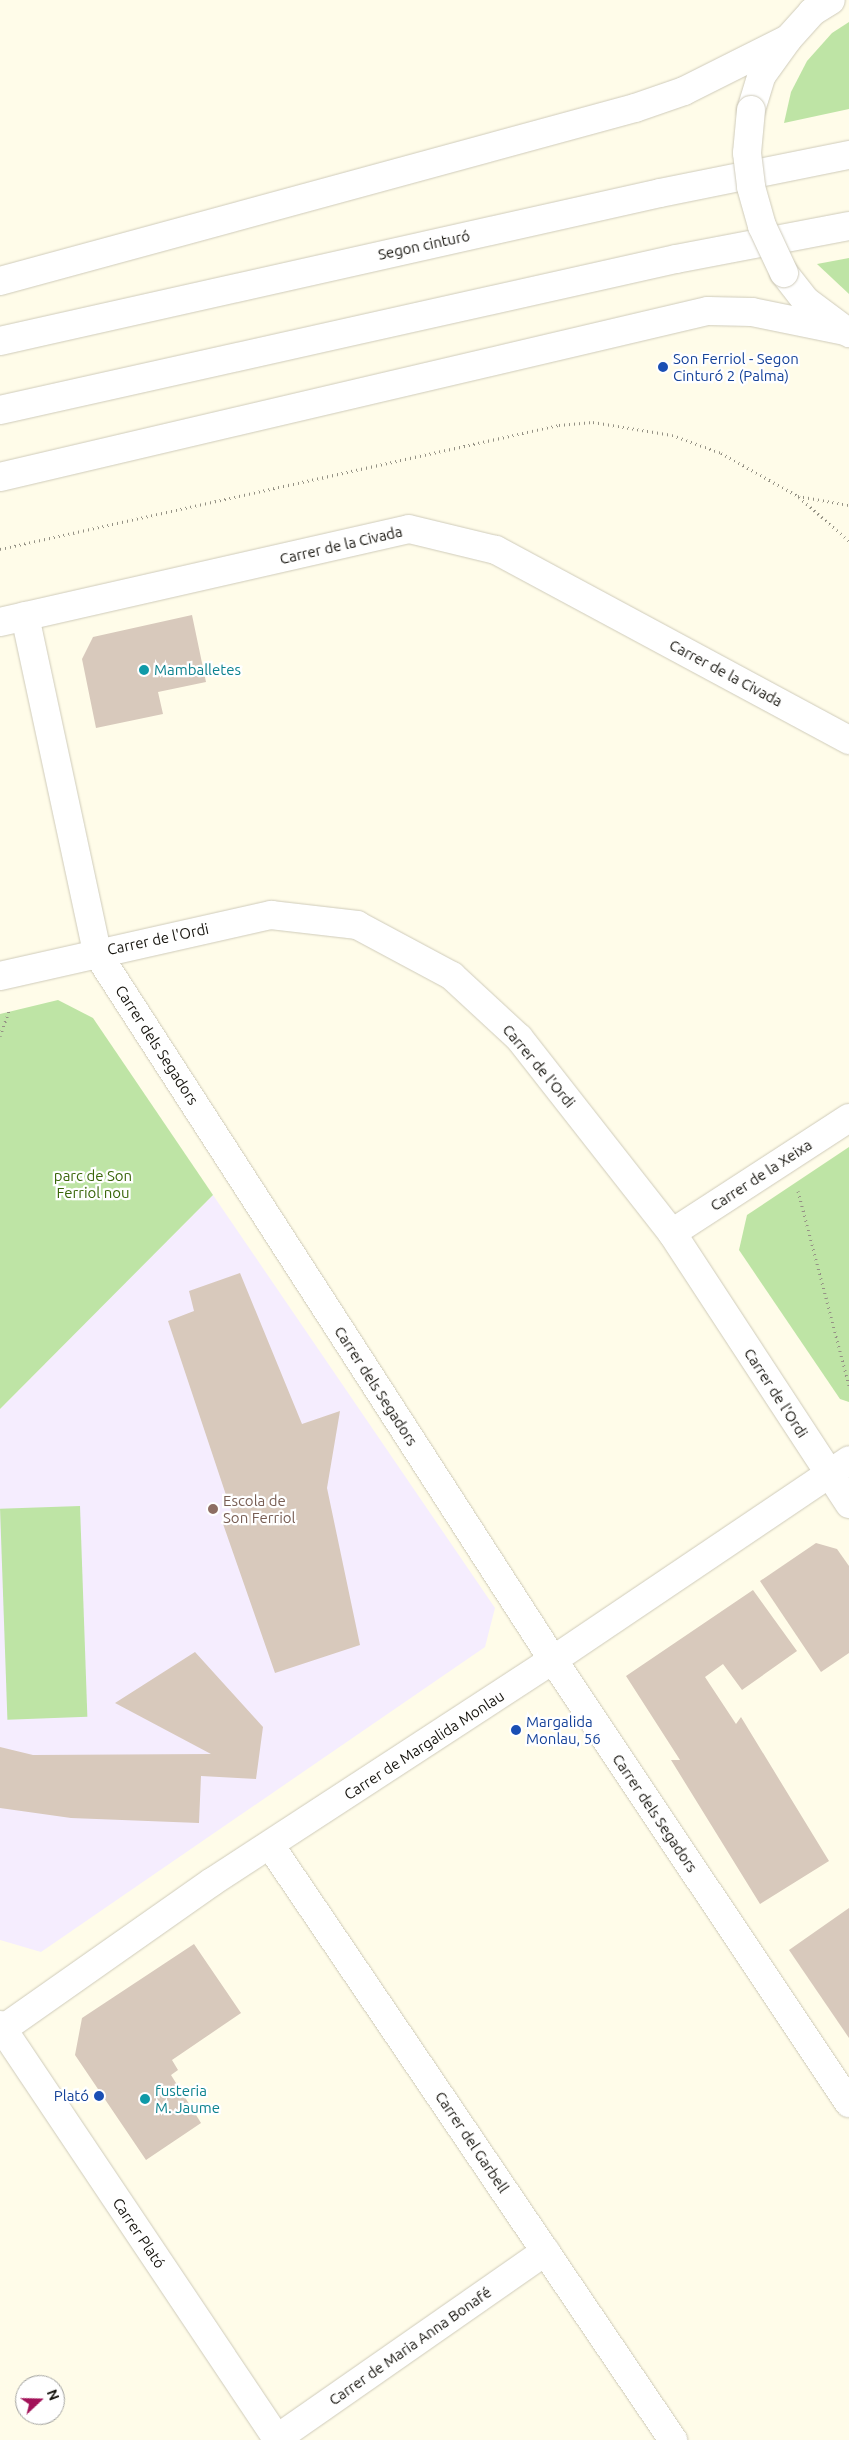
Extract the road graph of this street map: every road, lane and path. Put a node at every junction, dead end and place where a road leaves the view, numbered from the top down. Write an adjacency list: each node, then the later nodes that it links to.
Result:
1 (820, 4): 2 (main road)
2 (788, 39): 5 (main road); 6 (main road, bridge)
3 (849, 155): 7 (main road, Segon cinturó)
4 (849, 226): 8 (main road)
5 (0, 281)
6 (847, 332): 9 (main road)
7 (0, 341)
8 (0, 410)
9 (0, 476)
10 (798, 496): 11 (path); 12 (path); 13 (path)
11 (849, 505)
12 (849, 541)
13 (0, 549)
14 (13, 619): 15 (main road, Carrer de la Civada); 16 (main road, Carrer dels Segadors)
15 (849, 740)
16 (97, 953): 17 (main road, Carrer de l'Ordi); 20 (main road, Carrer de l'Ordi); 24 (main road, Carrer dels Segadors)
17 (0, 976)
18 (849, 1118): 19 (main road, Carrer de la Xeixa)
19 (788, 1157): 20 (main road, Carrer de la Xeixa); 21 (path)
20 (672, 1232): 22 (main road, Carrer de l'Ordi)
21 (849, 1386)
22 (839, 1466): 23 (main road, Carrer de l'Ordi); 24 (main road, Carrer de Margalida Monlau)
23 (849, 1504)
24 (553, 1660): 25 (main road, Carrer de Margalida Monlau); 27 (main road, Carrer dels Segadors)
25 (270, 1845): 26 (main road, Carrer de Margalida Monlau); 28 (main road, Carrer del Garbell)
26 (1, 2029): 29 (main road, Carrer Plató)
27 (849, 2103)
28 (546, 2251): 29 (main road, Carrer de Maria Anna Bonafé); 30 (main road, Carrer del Garbell)
29 (277, 2439)
30 (673, 2440)

